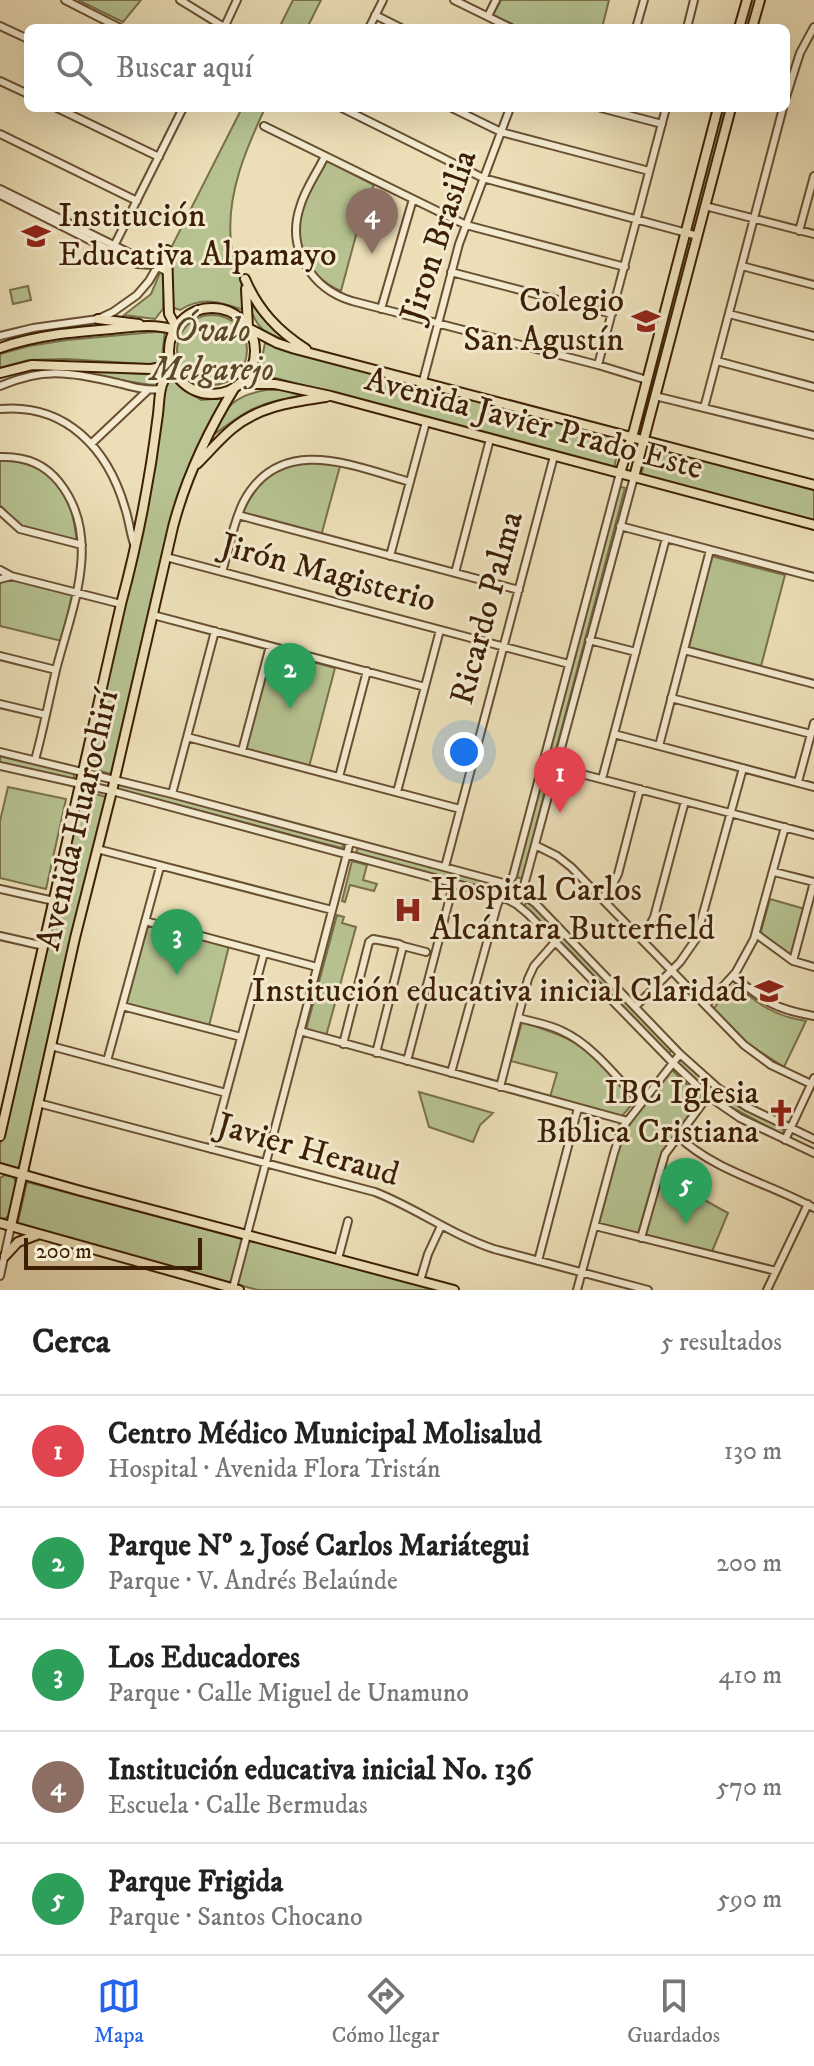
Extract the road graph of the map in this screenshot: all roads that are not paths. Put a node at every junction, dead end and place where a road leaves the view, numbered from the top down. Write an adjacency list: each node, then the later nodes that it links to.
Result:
1 (65, 0): 13 (street)
2 (180, 0): 14 (street)
3 (237, 0): 15 (street)
4 (383, 0): 11 (street)
5 (454, 0): 12 (street)
6 (496, 0): 12 (street)
7 (644, 0): 19 (street)
8 (694, 0): 20 (street)
9 (747, 0): 21 (main road)
10 (760, 0): 22 (main road)
11 (375, 15): 16 (street); 17 (street)
12 (488, 16): 18 (street)
13 (112, 24)
14 (218, 24)
15 (226, 24)
16 (371, 24)
17 (393, 24)
18 (503, 24)
19 (637, 24)
20 (688, 24)
21 (740, 24)
22 (753, 24)
23 (0, 26): 25 (street)
24 (814, 27): 27 (street)
25 (24, 37)
26 (0, 81): 28 (street)
27 (790, 84)
28 (24, 92)
29 (65, 112): 44 (street)
30 (179, 112): 44 (street)
31 (350, 112): 47 (street)
32 (460, 112): 41 (street)
33 (508, 112): 41 (street, Jiron Brasilia)
34 (616, 112): 39 (street)
35 (665, 112): 39 (street)
36 (717, 112): 56 (main road)
37 (730, 112): 51 (main road)
38 (782, 112): 53 (street)
39 (662, 124): 45 (street)
40 (264, 126): 43 (street)
41 (501, 132): 45 (street); 47 (street, Jiron Brasilia)
42 (0, 134): 50 (street)
43 (325, 156): 49 (street); 67 (street)
44 (159, 157): 50 (street)
45 (649, 171): 52 (street)
46 (814, 176): 55 (street)
47 (483, 178): 52 (street); 54 (street, Jiron Brasilia)
48 (0, 192): 59 (street); 62 (street)
49 (413, 199): 54 (street); 67 (street)
50 (137, 201): 59 (street)
51 (705, 206): 53 (street); 58 (main road)
52 (637, 219): 56 (street); 63 (street)
53 (754, 219): 55 (street); 61 (street)
54 (466, 225): 63 (street); 65 (street, Jiron Brasilia)
55 (799, 231): 57 (street)
56 (686, 232): 58 (street); 85 (main road)
57 (814, 234)
58 (698, 236): 93 (main road)
59 (114, 246): 62 (street)
60 (167, 250): 62 (street); 64 (main road)
61 (742, 266): 66 (street); 69 (street)
62 (154, 267): 64 (street); 70 (street)
63 (625, 267): 68 (street)
64 (168, 272): 73 (main road)
65 (451, 272): 68 (street); 71 (street, Jiron Brasilia)
66 (814, 285)
67 (381, 309): 71 (street)
68 (612, 314): 81 (street)
69 (729, 314): 76 (street); 79 (street)
70 (98, 319): 72 (main road); 75 (street)
71 (437, 323): 81 (street); 86 (street, Jiron Brasilia)
72 (148, 326): 73 (main road); 77 (main road)
73 (175, 328): 74 (main road); 82 (main road)
74 (249, 328): 78 (main road, Avenida Javier Prado Este); 78 (main road); 87 (main road)
75 (0, 336)
76 (814, 336)
77 (0, 348)
78 (326, 356): 86 (main road, Avenida Javier Prado Este)
79 (717, 361): 89 (street); 95 (street)
80 (32, 365): 82 (main road); 83 (main road); 84 (main road)
81 (598, 365): 85 (street)
82 (173, 367): 87 (main road); 90 (main road)
83 (58, 372): 88 (street); 91 (street)
84 (0, 373)
85 (647, 380): 99 (main road)
86 (423, 381): 99 (main road, Avenida Javier Prado Este)
87 (237, 385): 92 (main road, Avenida Javier Prado Este); 105 (main road, Avenida Huarochirí)
88 (0, 386)
89 (814, 387)
90 (161, 389): 91 (street); 94 (main road, Avenida Huarochirí)
91 (147, 391): 94 (street); 102 (street)
92 (331, 396): 97 (main road, Avenida Javier Prado Este); 105 (main road)
93 (655, 396): 95 (street); 101 (main road)
94 (160, 403): 113 (main road, Avenida Huarochirí)
95 (704, 408): 98 (street)
96 (0, 409): 102 (street)
97 (426, 422): 100 (main road, Avenida Javier Prado Este); 108 (street)
98 (814, 435)
99 (631, 438): 101 (main road, Avenida Javier Prado Este); 106 (main road)
100 (490, 439): 103 (main road, Avenida Javier Prado Este); 124 (street)
101 (644, 441): 107 (main road); 109 (main road, Avenida Javier Prado Este)
102 (92, 443): 112 (street)
103 (554, 456): 106 (main road, Avenida Javier Prado Este); 128 (street, Ricardo Palma)
104 (0, 457): 117 (street)
105 (192, 470): 121 (main road, Avenida Huarochirí)
106 (620, 473): 107 (main road, Avenida Javier Prado Este); 140 (street)
107 (634, 477): 114 (main road, Avenida Javier Prado Este); 115 (street)
108 (410, 482): 111 (street); 120 (street)
109 (814, 485)
110 (0, 511): 117 (street)
111 (238, 515): 120 (street); 123 (street)
112 (127, 516): 113 (street); 118 (street)
113 (143, 516): 118 (main road, Avenida Huarochirí)
114 (814, 525)
115 (620, 526): 116 (street); 134 (street)
116 (666, 538): 119 (street); 138 (street)
117 (82, 545): 129 (street)
118 (136, 550): 130 (main road, Avenida Huarochirí)
119 (710, 550): 126 (street); 137 (street)
120 (390, 556): 124 (street)
121 (166, 557): 123 (street, Jirón Magisterio); 131 (main road, Avenida Huarochirí)
122 (0, 570): 125 (street)
123 (222, 572): 132 (street, Jirón Magisterio)
124 (455, 573): 128 (street)
125 (11, 576): 127 (street); 129 (street)
126 (814, 577)
127 (0, 579)
128 (519, 590): 136 (street, Ricardo Palma)
129 (78, 592): 130 (street); 141 (street)
130 (121, 604): 159 (main road, Avenida Huarochirí)
131 (153, 615): 133 (street); 162 (main road, Avenida Huarochirí)
132 (440, 630): 136 (street, Jirón Magisterio); 144 (street)
133 (215, 631): 135 (street); 151 (street)
134 (589, 640): 138 (street); 157 (street)
135 (270, 646): 142 (street); 153 (street)
136 (504, 647): 140 (street, Jirón Magisterio); 171 (street, Ricardo Palma)
137 (684, 650): 143 (street); 145 (street)
138 (636, 652): 149 (street)
139 (0, 656): 141 (street)
140 (569, 664): 184 (street)
141 (56, 670): 147 (street)
142 (367, 671): 144 (street); 160 (street)
143 (814, 684)
144 (425, 687): 168 (street)
145 (671, 698): 150 (street); 152 (street)
146 (0, 704): 147 (street)
147 (46, 715): 155 (street)
148 (814, 723): 150 (street)
149 (614, 734): 152 (street); 161 (street)
150 (811, 734): 163 (street)
151 (187, 737): 153 (street); 169 (street)
152 (659, 746): 158 (street)
153 (242, 751): 160 (street)
154 (0, 752): 155 (street)
155 (35, 760): 159 (street)
156 (0, 766): 164 (street)
157 (555, 767): 161 (street); 176 (street)
158 (743, 768): 163 (street); 172 (street)
159 (83, 772): 162 (street); 164 (main road, Avenida Huarochirí)
160 (339, 777): 168 (street)
161 (602, 779): 166 (street)
162 (115, 780): 167 (main road, Avenida Huarochirí); 169 (street)
163 (798, 782): 165 (street)
164 (80, 783): 167 (street); 189 (main road, Avenida Huarochirí)
165 (814, 787)
166 (640, 789): 170 (street); 188 (street)
167 (112, 791): 177 (main road, Avenida Huarochirí); 178 (street)
168 (397, 792): 171 (street)
169 (172, 794): 175 (street)
170 (685, 801): 172 (street); 195 (street)
171 (460, 809): 180 (street, Ricardo Palma)
172 (731, 813): 173 (street); 204 (street)
173 (785, 827): 174 (street); 181 (street)
174 (814, 835)
175 (350, 842): 178 (street); 180 (street)
176 (535, 845): 186 (street); 188 (street)
177 (97, 849): 179 (street); 214 (main road, Avenida Huarochirí)
178 (346, 854): 182 (street); 191 (street)
179 (160, 867): 191 (street); 192 (street)
180 (445, 867): 184 (street)
181 (774, 872): 183 (street); 193 (street)
182 (454, 882): 187 (street); 218 (street)
183 (814, 882): 201 (street)
184 (507, 884): 186 (street); 187 (street)
185 (0, 889): 189 (street)
186 (522, 893): 190 (street); 208 (street)
187 (501, 896): 190 (street); 220 (street)
188 (602, 898): 195 (street)
189 (54, 901): 197 (main road, Avenida Huarochirí)
190 (516, 904): 196 (street)
191 (332, 910): 202 (street)
192 (145, 921): 200 (street); 207 (street)
193 (756, 934): 201 (street); 205 (street)
194 (0, 936): 197 (street)
195 (639, 937): 204 (street)
196 (556, 941): 210 (street); 219 (street)
197 (44, 946): 228 (main road, Avenida Huarochirí)
198 (403, 946): 199 (street); 213 (street); 215 (street)
199 (426, 952)
200 (264, 953): 202 (street); 212 (street)
201 (793, 961): 203 (street)
202 (317, 967): 211 (street)
203 (814, 967)
204 (672, 971): 206 (street); 208 (street)
205 (733, 976): 206 (street); 209 (street)
206 (706, 1005): 221 (street)
207 (122, 1006): 212 (street); 217 (street)
208 (636, 1006): 216 (street)
209 (814, 1016)
210 (519, 1018): 222 (street); 226 (street)
211 (300, 1031): 213 (street); 237 (street)
212 (241, 1037): 223 (street)
213 (343, 1044): 215 (street)
214 (51, 1046): 217 (street); 225 (main road, Avenida Huarochirí)
215 (376, 1053): 218 (street)
216 (680, 1054): 219 (street); 230 (street)
217 (107, 1061): 223 (street)
218 (407, 1061): 220 (street)
219 (672, 1062): 224 (street); 226 (street)
220 (451, 1073): 222 (street)
221 (812, 1081): 230 (street)
222 (500, 1087): 227 (street)
223 (226, 1093): 235 (street)
224 (708, 1096): 232 (street); 234 (street)
225 (38, 1103): 235 (street, Javier Heraud); 239 (main road, Avenida Huarochirí)
226 (641, 1103): 229 (street)
227 (578, 1108): 229 (street); 251 (street)
228 (2, 1117): 231 (main road, Avenida Huarochirí)
229 (627, 1121): 245 (street)
230 (790, 1128): 233 (street); 234 (street)
231 (0, 1136)
232 (678, 1136): 240 (street); 248 (street)
233 (814, 1139)
234 (785, 1140): 236 (street)
235 (211, 1149): 237 (street, Javier Heraud)
236 (814, 1153)
237 (265, 1163): 244 (street, Javier Heraud); 247 (street)
238 (0, 1168): 239 (main road)
239 (22, 1174): 243 (main road, Avenida Huarochirí); 247 (main road)
240 (811, 1206): 252 (street)
241 (348, 1221): 250 (street)
242 (0, 1223): 243 (main road)
243 (11, 1226): 246 (main road); 249 (street, Avenida Huarochirí)
244 (441, 1226): 251 (street, Javier Heraud); 255 (street)
245 (595, 1226): 248 (street); 253 (street)
246 (38, 1234): 249 (main road); 256 (main road)
247 (247, 1235): 250 (main road); 256 (street)
248 (641, 1238): 252 (street)
249 (5, 1256): 254 (street, Avenida Huarochirí)
250 (338, 1259): 255 (main road)
251 (538, 1261): 253 (street, Javier Heraud)
252 (776, 1271): 260 (street)
253 (582, 1273): 258 (street); 259 (street, Javier Heraud)
254 (0, 1276)
255 (420, 1281): 257 (main road)
256 (236, 1289)
257 (454, 1290)
258 (577, 1290)
259 (648, 1290)
260 (767, 1290)

